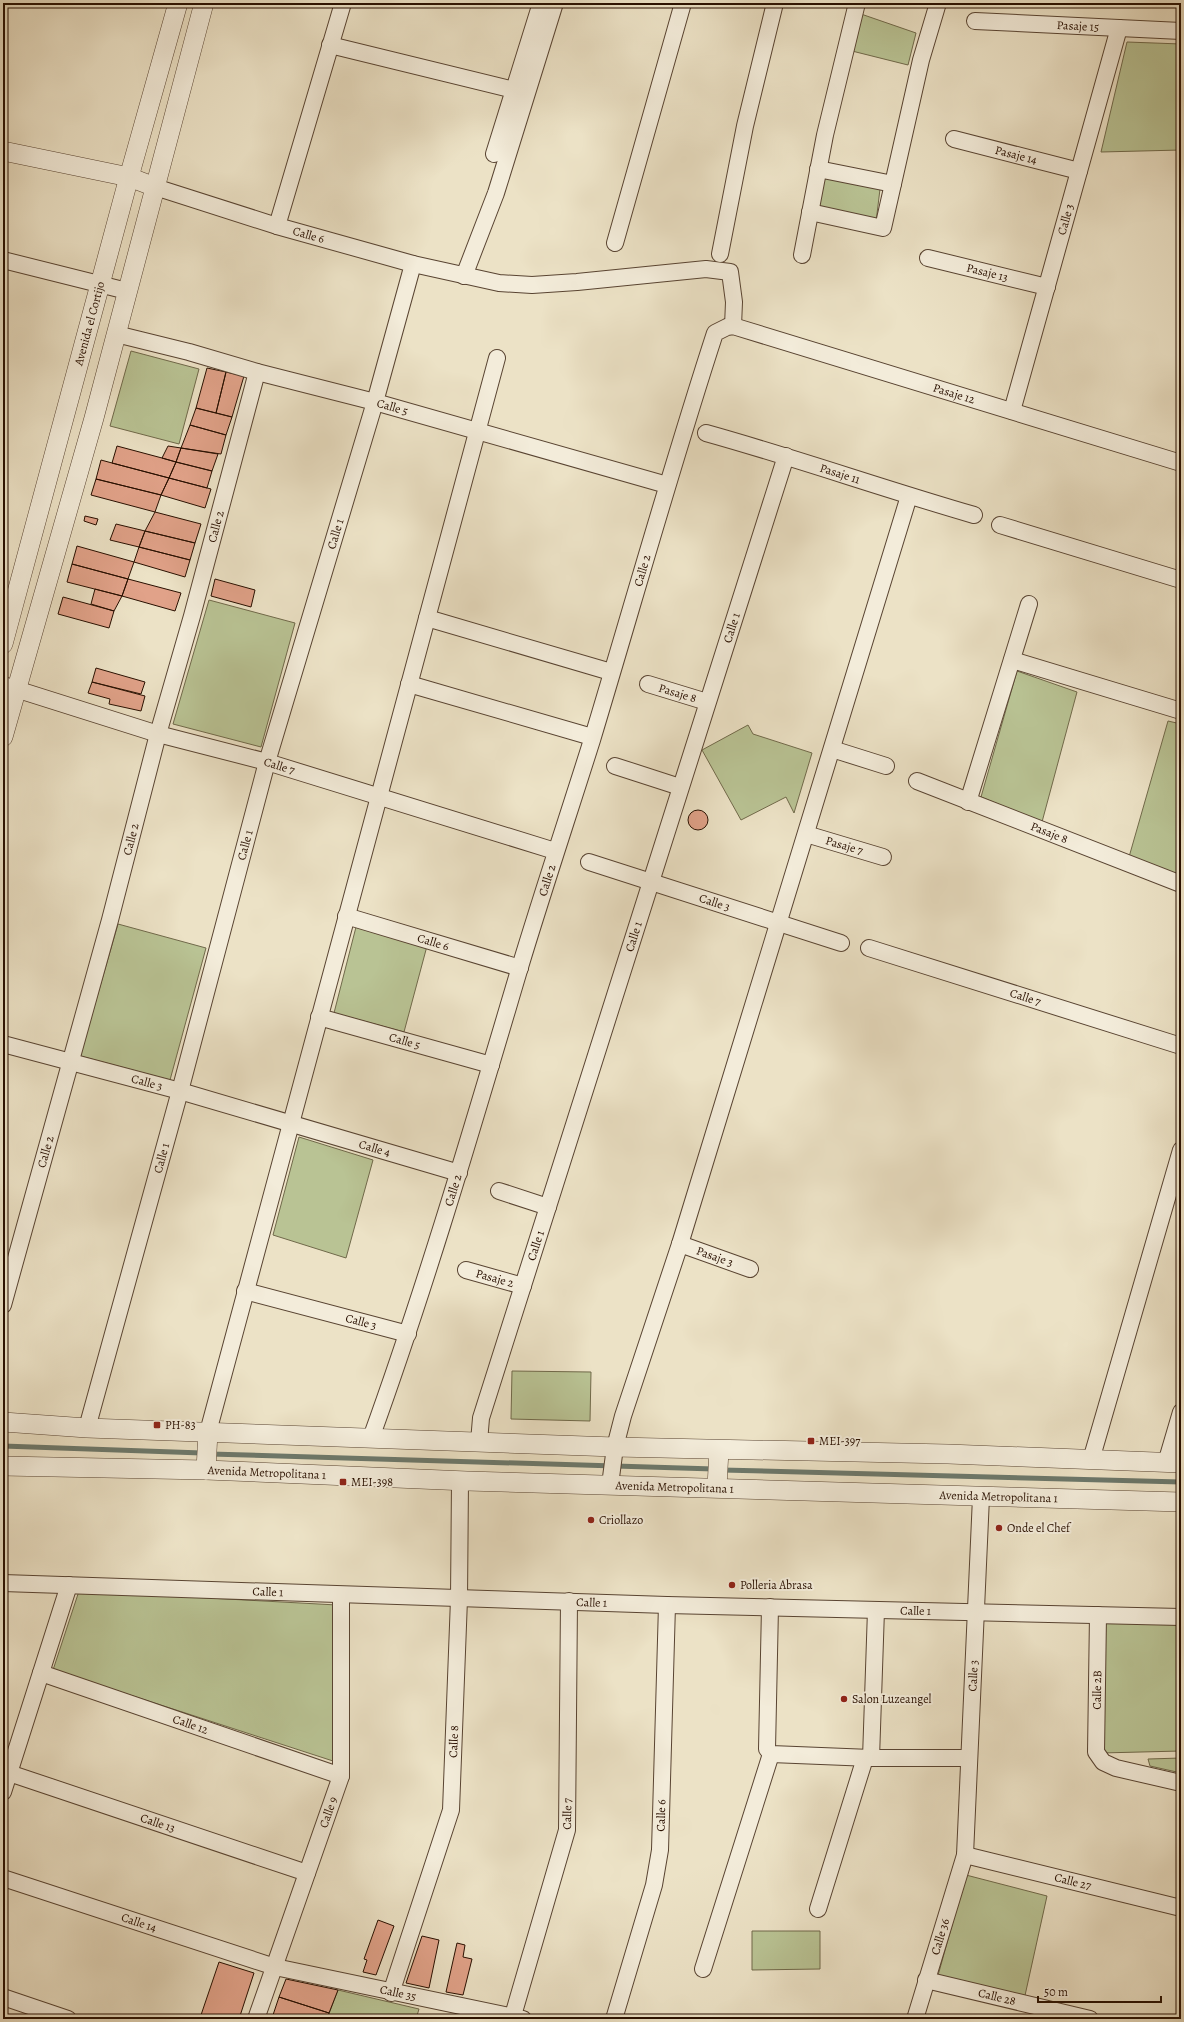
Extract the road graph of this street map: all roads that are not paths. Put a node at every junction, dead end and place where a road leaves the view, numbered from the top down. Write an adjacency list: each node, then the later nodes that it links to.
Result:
1 (178, 3): 20 (street, Avenida el Cortijo)
2 (204, 3): 22 (street)
3 (342, 3): 13 (street)
4 (541, 3): 14 (street)
5 (555, 3): 31 (street)
6 (683, 3): 25 (street)
7 (775, 3): 26 (street)
8 (857, 3): 18 (street)
9 (938, 3): 21 (street)
10 (974, 21): 11 (street, Pasaje 15)
11 (1119, 28): 12 (street, Pasaje 15); 19 (street, Calle 3)
12 (1181, 31)
13 (330, 45): 14 (street); 24 (street)
14 (514, 90): 17 (street)
15 (954, 140): 19 (street, Pasaje 14)
16 (3, 151): 20 (street)
17 (494, 154)
18 (818, 169): 21 (street); 23 (street)
19 (1079, 171): 33 (street, Calle 3)
20 (129, 177): 22 (street); 32 (street, Avenida el Cortijo)
21 (893, 184): 23 (street)
22 (155, 187): 24 (street, Calle 6); 34 (street)
23 (810, 212): 27 (street)
24 (277, 226): 30 (street, Calle 6)
25 (615, 243)
26 (720, 254)
27 (802, 255)
28 (928, 258): 33 (street, Pasaje 13)
29 (3, 260): 32 (street)
30 (413, 264): 31 (street, Calle 6); 39 (street, Calle 1)
31 (464, 276): 35 (street, Calle 6)
32 (101, 284): 34 (street); 52 (street, Avenida el Cortijo)
33 (1047, 287): 40 (street, Calle 3)
34 (127, 291): 36 (street)
35 (730, 326): 40 (street, Pasaje 12); 45 (street, Calle 2)
36 (116, 334): 38 (street, Calle 5); 57 (street)
37 (497, 358): 41 (street)
38 (257, 372): 39 (street, Calle 5); 60 (street, Calle 2)
39 (374, 402): 41 (street, Calle 5); 64 (street, Calle 1)
40 (1012, 411): 44 (street, Pasaje 12)
41 (478, 431): 45 (street, Calle 5); 51 (street)
42 (706, 433): 43 (street, Pasaje 11)
43 (786, 456): 46 (street, Pasaje 11); 58 (street, Calle 1)
44 (1181, 463)
45 (666, 485): 54 (street, Calle 2)
46 (909, 496): 47 (street, Pasaje 11); 63 (street)
47 (974, 515)
48 (1000, 525): 49 (street)
49 (1180, 576)
50 (1029, 604): 53 (street)
51 (427, 618): 54 (street); 55 (street)
52 (3, 644)
53 (1012, 660): 59 (street); 70 (street)
54 (611, 672): 62 (street, Calle 2)
55 (409, 684): 62 (street); 69 (street)
56 (648, 684): 58 (street, Pasaje 8)
57 (10, 688): 60 (street, Calle 7); 61 (street)
58 (707, 702): 68 (street, Calle 1)
59 (1181, 711)
60 (158, 734): 64 (street, Calle 7); 85 (street, Calle 2)
61 (3, 737)
62 (592, 738): 72 (street, Calle 2)
63 (832, 749): 66 (street); 71 (street)
64 (267, 762): 69 (street, Calle 7); 87 (street, Calle 1)
65 (615, 766): 68 (street)
66 (886, 766)
67 (917, 781): 70 (street, Pasaje 8)
68 (680, 787): 75 (street, Calle 1)
69 (379, 798): 72 (street, Calle 7); 77 (street)
70 (968, 802): 76 (street, Pasaje 8)
71 (806, 834): 73 (street, Pasaje 7); 78 (street)
72 (555, 851): 81 (street, Calle 2)
73 (883, 857)
74 (589, 862): 75 (street, Calle 3)
75 (651, 882): 78 (street, Calle 3); 92 (street, Calle 1)
76 (1181, 884)
77 (346, 916): 81 (street, Calle 6); 82 (street)
78 (778, 924): 79 (street, Calle 3); 93 (street)
79 (841, 944)
80 (869, 948): 84 (street, Calle 7)
81 (520, 968): 86 (street, Calle 2)
82 (319, 1017): 86 (street, Calle 5); 88 (street)
83 (3, 1044): 85 (street, Calle 3)
84 (1181, 1046)
85 (69, 1062): 87 (street, Calle 3); 98 (street, Calle 2)
86 (491, 1065): 90 (street, Calle 2)
87 (180, 1092): 88 (street, Calle 3); 102 (street, Calle 1)
88 (290, 1123): 90 (street, Calle 4); 97 (street)
89 (1181, 1150): 108 (street)
90 (459, 1173): 99 (street, Calle 2)
91 (499, 1192): 92 (street)
92 (548, 1207): 96 (street, Calle 1)
93 (680, 1244): 94 (street, Pasaje 3); 106 (street)
94 (750, 1269)
95 (466, 1270): 96 (street, Pasaje 2)
96 (523, 1286): 105 (street, Calle 1)
97 (245, 1291): 99 (street, Calle 3); 103 (street)
98 (3, 1305)
99 (408, 1334): 104 (street, Calle 2)
100 (1181, 1412): 109 (street)
101 (3, 1422): 102 (street)
102 (87, 1428): 103 (street)
103 (207, 1436): 104 (street); 111 (street, Avenida Metropolitana 1)
104 (371, 1438): 105 (street)
105 (478, 1442): 106 (street)
106 (615, 1450): 107 (street); 112 (street)
107 (719, 1454): 108 (street); 114 (street)
108 (1091, 1460): 109 (street)
109 (1174, 1463)
110 (3, 1466): 111 (street)
111 (206, 1466): 113 (street, Avenida Metropolitana 1)
112 (610, 1480): 113 (street, Avenida Metropolitana 1); 114 (street, Avenida Metropolitana 1)
113 (460, 1481): 120 (street, Calle 8)
114 (717, 1484): 115 (street, Avenida Metropolitana 1)
115 (981, 1497): 116 (street, Avenida Metropolitana 1); 125 (street, Calle 3)
116 (1181, 1502)
117 (3, 1583): 118 (street, Calle 1)
118 (69, 1585): 119 (street, Calle 1); 128 (street)
119 (341, 1595): 120 (street, Calle 1); 133 (street, Calle 9)
120 (458, 1599): 121 (street, Calle 1); 144 (street, Calle 8)
121 (569, 1601): 122 (street, Calle 1); 146 (street, Calle 7)
122 (667, 1605): 123 (street, Calle 1); 149 (street, Calle 6)
123 (770, 1607): 124 (street, Calle 1); 129 (street)
124 (876, 1610): 125 (street, Calle 1); 130 (street)
125 (974, 1613): 126 (street, Calle 1); 131 (street, Calle 3)
126 (1098, 1615): 127 (street, Calle 1); 134 (street, Calle 2B)
127 (1181, 1617)
128 (41, 1673): 132 (street); 133 (street, Calle 12)
129 (771, 1754): 130 (street); 142 (street)
130 (868, 1758): 131 (street); 140 (street)
131 (969, 1758): 136 (street, Calle 3)
132 (9, 1774): 135 (street); 137 (street, Calle 13)
133 (341, 1776): 137 (street, Calle 9)
134 (1181, 1783)
135 (3, 1792)
136 (964, 1855): 139 (street, Calle 27); 143 (street, Calle 36)
137 (307, 1873): 141 (street, Calle 9)
138 (3, 1878): 141 (street, Calle 14)
139 (1181, 1908)
140 (818, 1909)
141 (275, 1967): 144 (street, Calle 35); 148 (street, Calle 9)
142 (703, 1969)
143 (926, 1980): 150 (street, Calle 36); 151 (street, Calle 28)
144 (391, 1993): 146 (street, Calle 35)
145 (3, 1997): 147 (street)
146 (516, 2018)
147 (68, 2019)
148 (256, 2019)
149 (614, 2019)
150 (915, 2019)
151 (1090, 2019)

